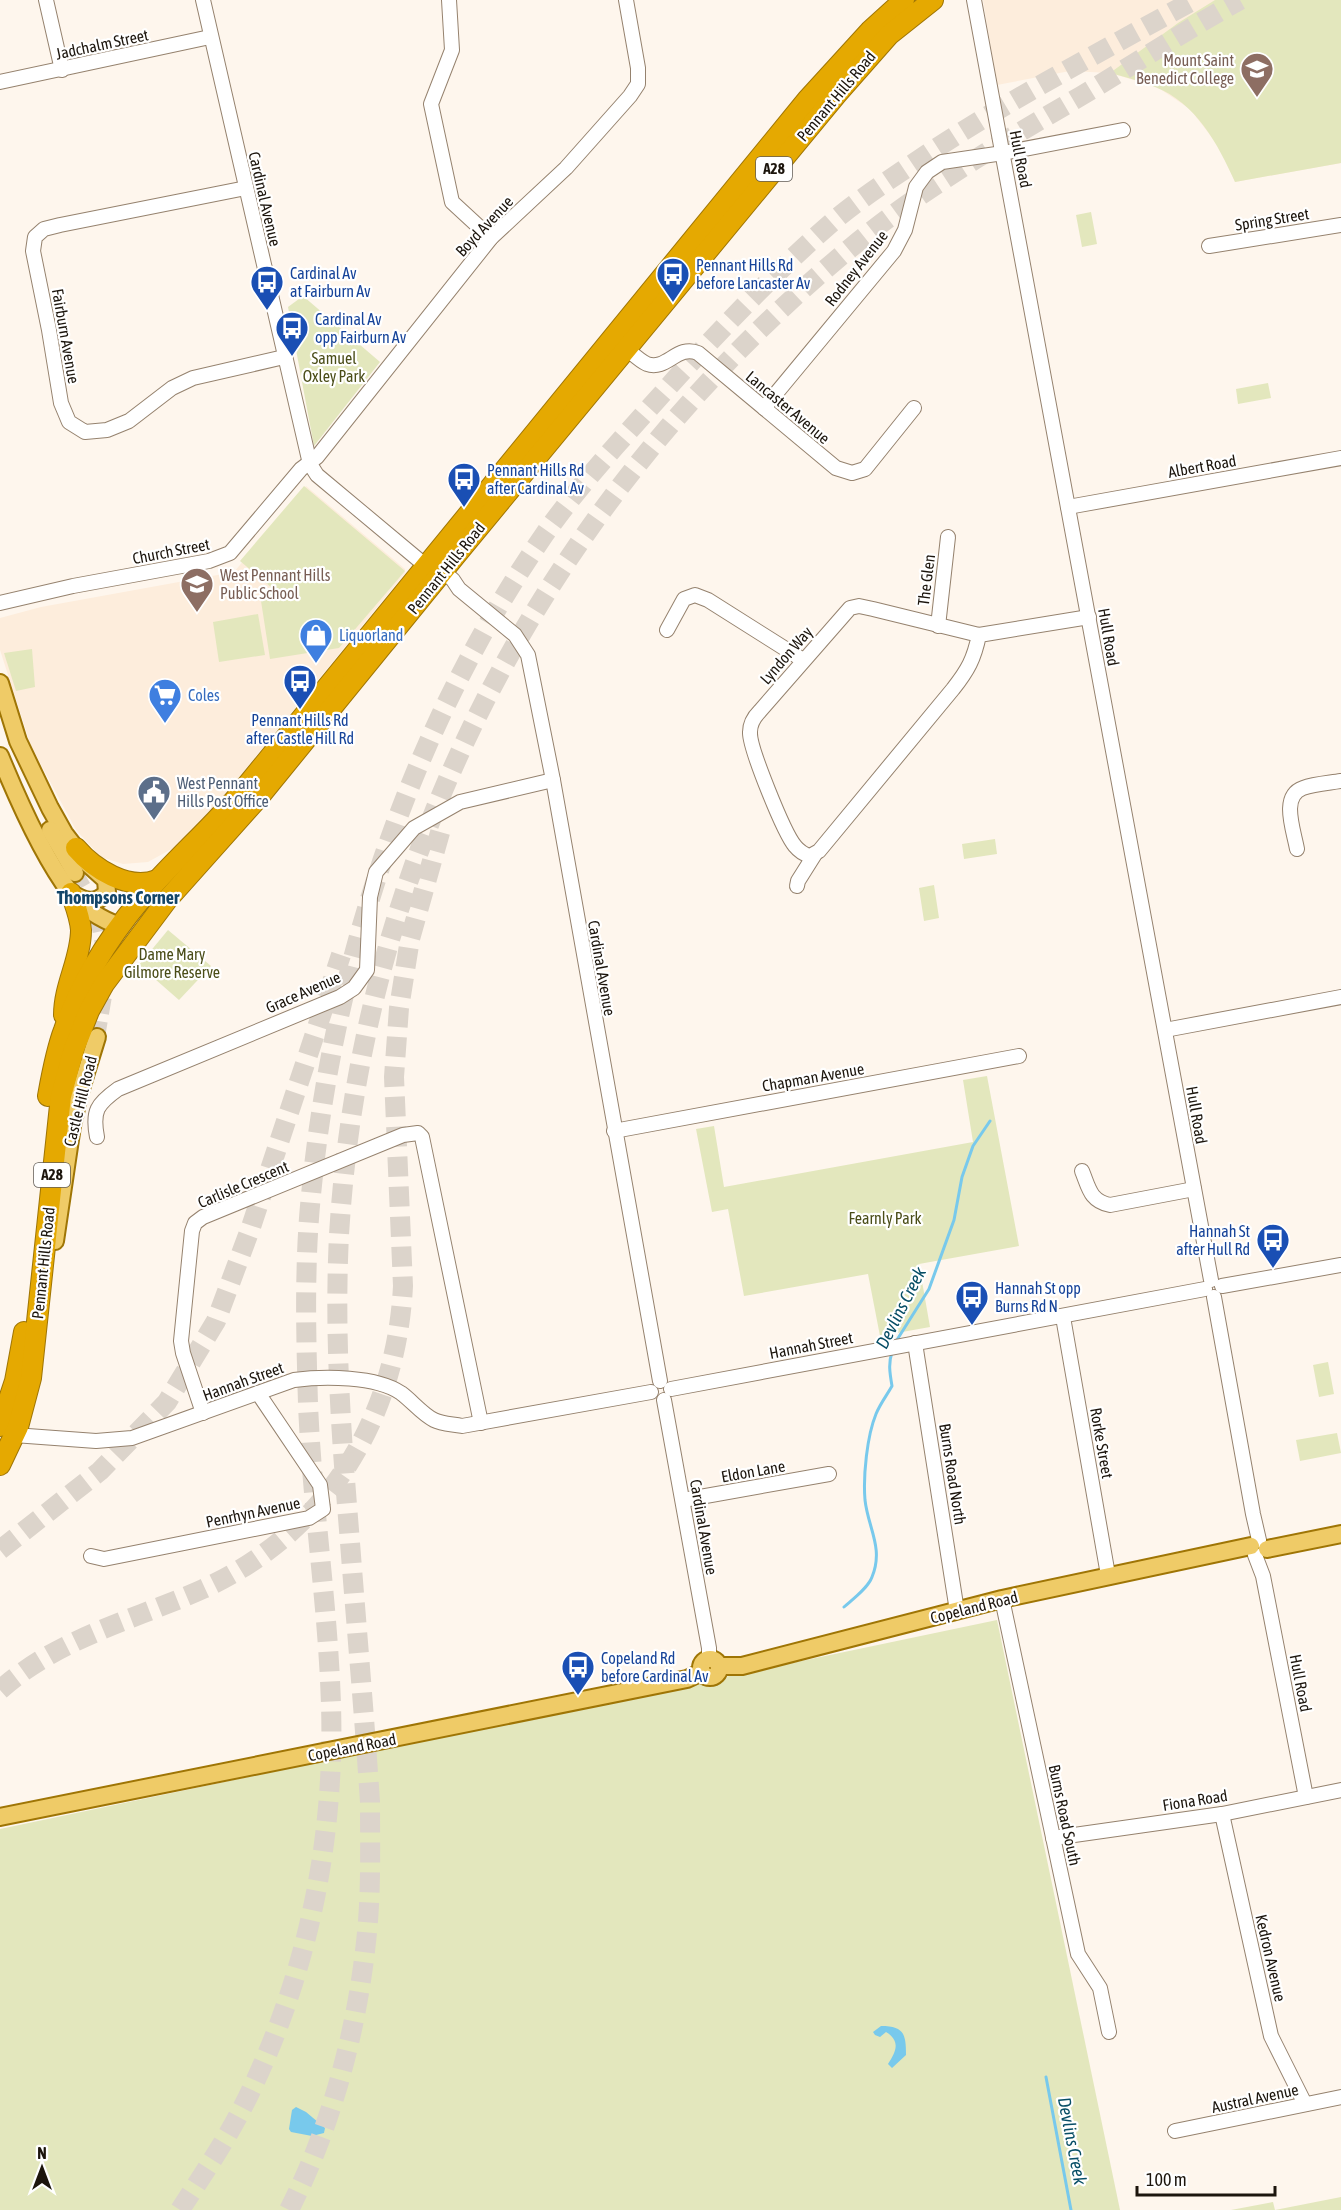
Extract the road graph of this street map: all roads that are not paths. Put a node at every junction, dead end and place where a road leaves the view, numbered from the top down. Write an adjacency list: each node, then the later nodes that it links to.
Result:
1 (46, 0): 9 (street)
2 (203, 0): 8 (street, Cardinal Avenue)
3 (449, 0): 15 (street)
4 (627, 0): 15 (street, Boyd Avenue)
5 (904, 0): 25 (highway, Pennant Hills Road / A28)
6 (933, 0): 17 (highway, Pennant Hills Road / A28)
7 (974, 0): 12 (street, Hull Road)
8 (210, 37): 9 (street, Jadchalm Street); 13 (street, Cardinal Avenue)
9 (62, 70): 10 (street, Jadchalm Street)
10 (0, 82)
11 (1123, 130): 12 (street, Rodney Avenue)
12 (1003, 153): 19 (street, Rodney Avenue); 23 (street, Hull Road)
13 (246, 188): 18 (street, Cardinal Avenue); 18 (street, Fairburn Avenue)
14 (1341, 225): 16 (street, Spring Street)
15 (491, 238): 22 (street, Boyd Avenue)
16 (1209, 246)
17 (627, 349): 19 (street, Lancaster Avenue); 25 (highway, Pennant Hills Road / A28)
18 (284, 357): 22 (street, Cardinal Avenue)
19 (765, 408): 20 (street, Lancaster Avenue)
20 (914, 408)
21 (1341, 458): 23 (street, Albert Road)
22 (310, 464): 25 (street, Cardinal Avenue); 26 (street, Church Street)
23 (1068, 507): 27 (street, Hull Road)
24 (948, 537): 28 (street, The Glen)
25 (434, 571): 35 (street, Cardinal Avenue); 42 (highway, Pennant Hills Road / A28); 44 (highway, Pennant Hills Road / A28)
26 (0, 603)
27 (1089, 617): 30 (street, Lyndon Way); 48 (street, Hull Road)
28 (938, 626): 30 (street, Lyndon Way); 31 (street, Lyndon Way)
29 (667, 630): 31 (street)
30 (979, 635): 40 (street, Lyndon Way)
31 (803, 660): 38 (street, Lyndon Way)
32 (0, 683): 37 (main road)
33 (0, 723): 41 (main road)
34 (0, 756): 43 (main road)
35 (553, 780): 51 (street, Cardinal Avenue); 52 (street, Grace Avenue)
36 (1341, 781): 39 (street)
37 (76, 848): 42 (highway); 43 (main road)
38 (797, 848): 40 (street); 40 (street, Lyndon Way)
39 (1297, 849)
40 (815, 854)
41 (75, 873)
42 (157, 880): 45 (highway, Pennant Hills Road / A28)
43 (71, 893): 45 (main road); 47 (highway)
44 (167, 900): 45 (highway); 59 (highway, Pennant Hills Road / A28)
45 (120, 926): 47 (highway, Pennant Hills Road / A28)
46 (1341, 997): 48 (street)
47 (64, 1029): 63 (highway, Pennant Hills Road / A28)
48 (1165, 1030): 54 (street, Hull Road)
49 (97, 1037): 59 (main road, Castle Hill Road)
50 (1019, 1056): 51 (street, Chapman Avenue)
51 (614, 1131): 60 (street, Cardinal Avenue)
52 (97, 1137)
53 (1082, 1171): 54 (street)
54 (1194, 1189): 56 (street, Hull Road)
55 (1341, 1265): 56 (street, Hannah Street)
56 (1213, 1288): 57 (street, Hannah Street); 69 (street, Hull Road)
57 (1063, 1317): 58 (street, Hannah Street); 71 (street, Rorke Street)
58 (910, 1343): 60 (street, Hannah Street); 73 (street, Burns Road North)
59 (31, 1378): 63 (highway, Pennant Hills Road / A28)
60 (662, 1391): 64 (street, Hannah Street); 67 (street, Cardinal Avenue)
61 (258, 1393): 62 (street, Hannah Street); 64 (street, Hannah Street); 70 (street, Penrhyn Avenue)
62 (203, 1413): 63 (street, Hannah Street); 64 (street, Carlisle Crescent)
63 (5, 1419): 65 (highway, Pennant Hills Road / A28)
64 (481, 1424)
65 (0, 1465)
66 (829, 1474): 67 (street, Eldon Lane)
67 (682, 1500): 74 (street, Cardinal Avenue)
68 (1341, 1534): 69 (main road, Copeland Road)
69 (1258, 1548): 71 (main road, Copeland Road); 76 (street, Hull Road)
70 (91, 1556)
71 (1108, 1575): 72 (main road, Copeland Road)
72 (1002, 1599): 73 (main road, Copeland Road); 79 (street, Burns Road South)
73 (957, 1611): 74 (main road, Copeland Road)
74 (710, 1666): 78 (main road, Copeland Road)
75 (1341, 1790): 76 (street, Fiona Road)
76 (1306, 1797): 77 (street, Fiona Road)
77 (1222, 1814): 79 (street, Fiona Road); 82 (street, Kedron Avenue)
78 (0, 1817)
79 (1053, 1838): 80 (street, Burns Road South)
80 (1109, 2032)
81 (1341, 2097): 82 (street, Austral Avenue)
82 (1305, 2104): 83 (street, Austral Avenue)
83 (1175, 2131)

